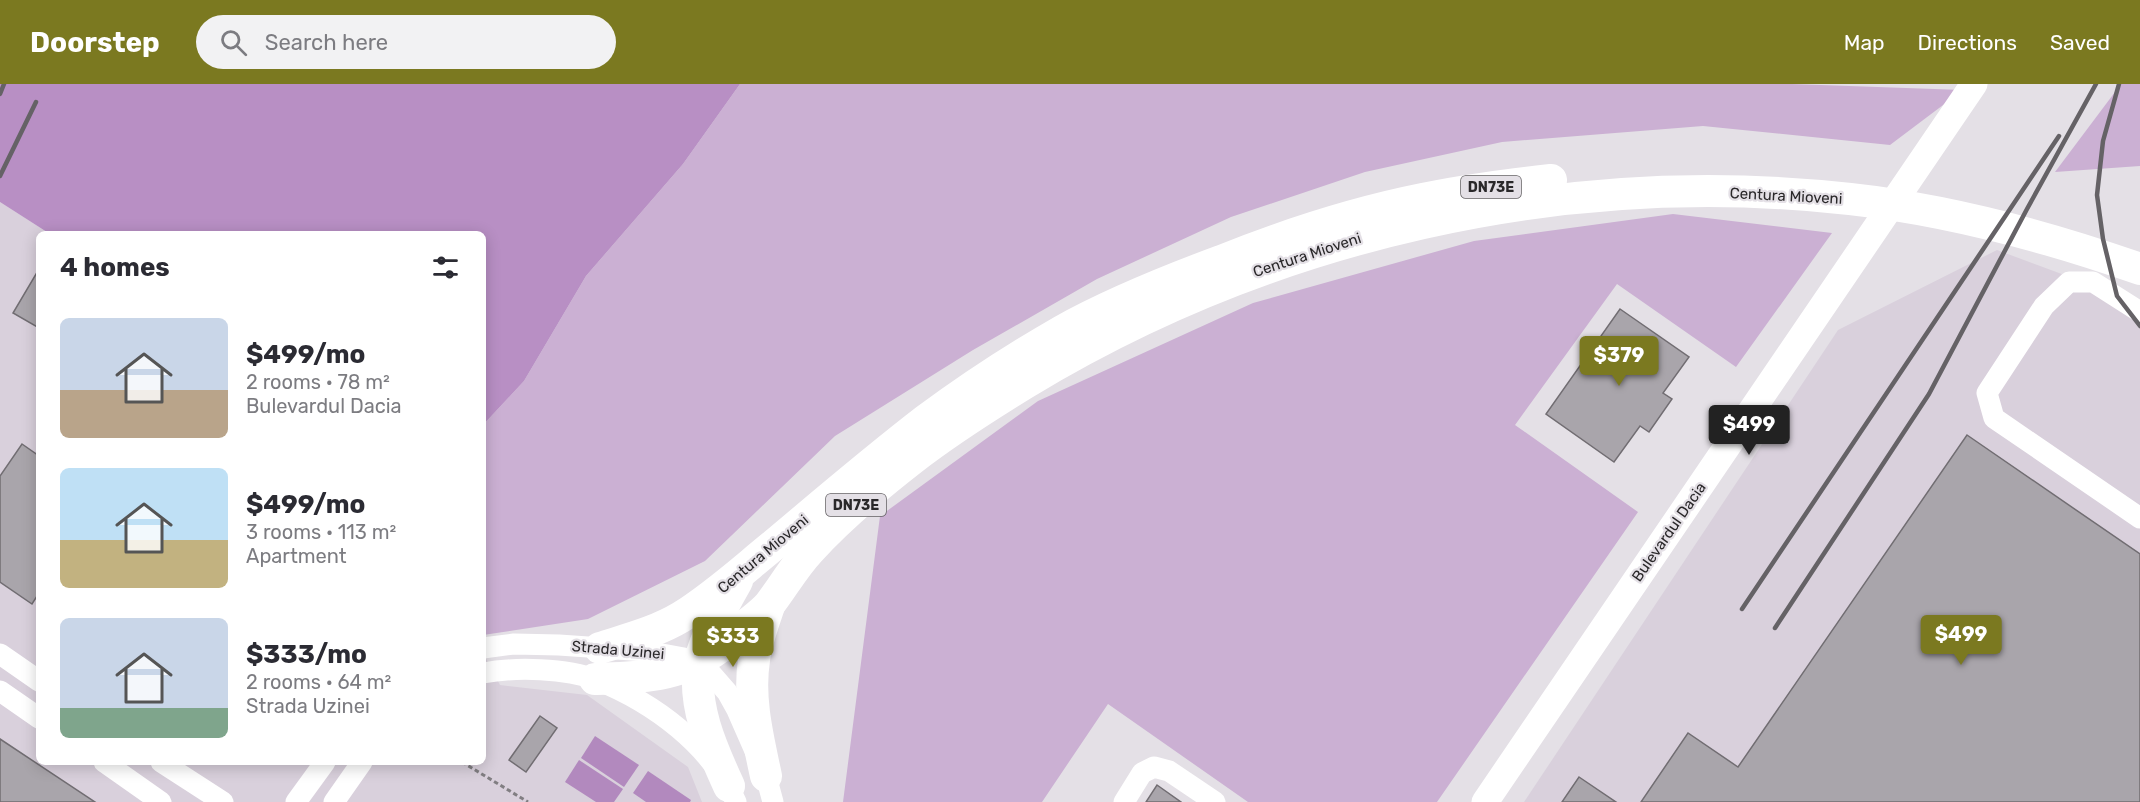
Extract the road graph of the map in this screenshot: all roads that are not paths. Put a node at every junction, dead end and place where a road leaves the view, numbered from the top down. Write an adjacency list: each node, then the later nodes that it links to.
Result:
1 (1974, 84): 30 (main road, Bulevardul Dacia)
2 (2140, 245): 5 (highway, Centura Mioveni / DN73E)
3 (2140, 268): 5 (highway, Centura Mioveni / DN73E)
4 (2140, 312): 6 (street)
5 (900, 454): 7 (highway, Centura Mioveni / DN73E); 8 (highway, Centura Mioveni / DN73E)
6 (2140, 518)
7 (740, 574): 10 (highway, Centura Mioveni / DN73E); 12 (highway, DN73E)
8 (768, 606): 12 (highway, Centura Mioveni / DN73E); 22 (highway, DN73E)
9 (486, 648): 10 (street, Strada Uzinei)
10 (600, 648): 12 (street, Strada Uzinei)
11 (0, 654): 13 (street)
12 (700, 661): 15 (highway, Centura Mioveni / DN73E); 22 (street); 23 (highway, DN73E)
13 (36, 672)
14 (486, 673): 15 (street, Strada Uzinei)
15 (595, 679): 23 (street, Strada Uzinei)
16 (0, 691): 17 (street)
17 (36, 716)
18 (108, 765): 24 (street)
19 (166, 765): 25 (street)
20 (323, 765): 26 (street)
21 (360, 765): 27 (street)
22 (770, 789)
23 (732, 794)
24 (161, 802)
25 (223, 802)
26 (296, 802)
27 (334, 802)
28 (1124, 802): 29 (street)
29 (1215, 802)
30 (1485, 802)

